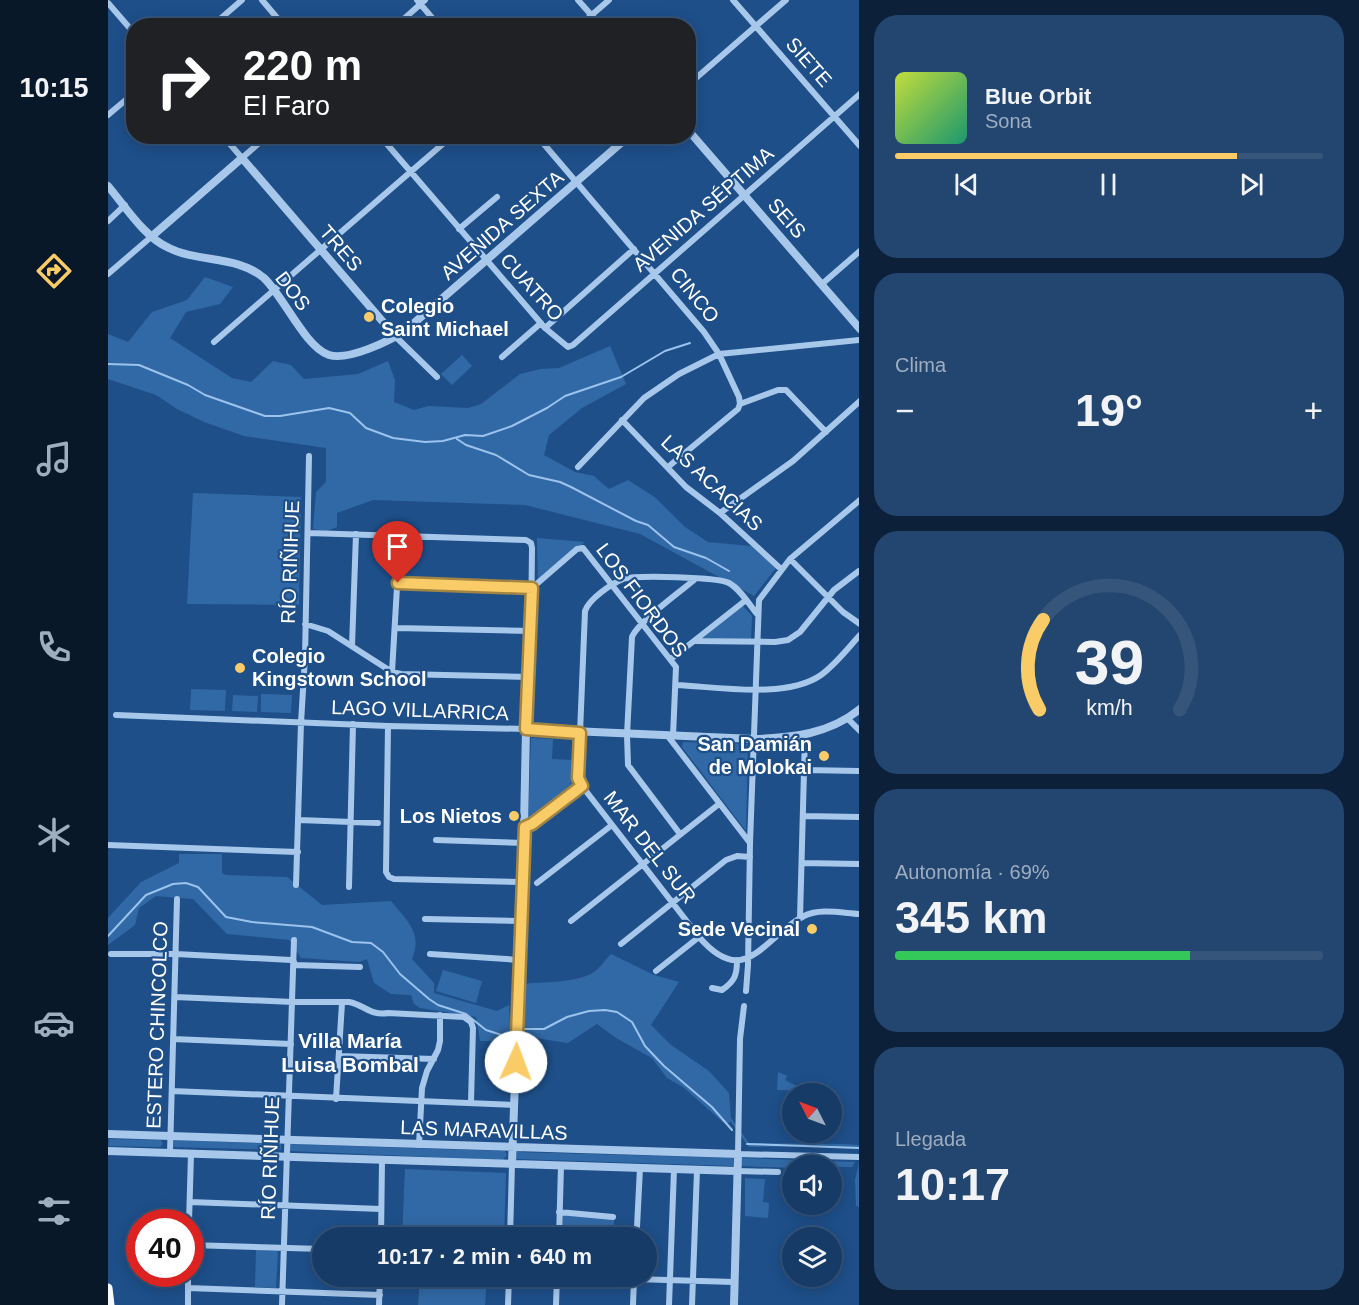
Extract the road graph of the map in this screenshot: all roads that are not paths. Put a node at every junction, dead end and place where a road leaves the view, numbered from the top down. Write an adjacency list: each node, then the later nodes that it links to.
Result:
1 (242, 0): 10 (street)
2 (262, 0): 11 (street)
3 (578, 0): 9 (street)
4 (609, 0): 9 (street)
5 (733, 0): 17 (street, SIETE)
6 (785, 0): 17 (street)
7 (421, 1): 12 (street); 13 (street)
8 (108, 3): 16 (street)
9 (592, 14): 14 (street); 15 (street)
10 (221, 18)
11 (277, 18)
12 (404, 18)
13 (433, 18)
14 (588, 18)
15 (595, 18)
16 (126, 24)
17 (756, 27): 18 (street); 22 (street, SIETE)
18 (696, 78)
19 (859, 95): 22 (street, AVENIDA SÉPTIMA)
20 (126, 100): 21 (street)
21 (108, 115)
22 (833, 116): 30 (street, SIETE); 35 (street, AVENIDA SÉPTIMA)
23 (696, 139): 35 (street, SEIS)
24 (230, 144): 31 (street, TRES)
25 (258, 144): 31 (street)
26 (387, 144): 32 (street, CUATRO)
27 (443, 144): 32 (street)
28 (544, 144): 33 (street, CINCO)
29 (620, 144): 33 (street, AVENIDA SEXTA)
30 (859, 145)
31 (242, 158): 40 (street); 42 (street, TRES)
32 (410, 172): 39 (street, CUATRO); 42 (street)
33 (576, 182): 41 (street, CINCO); 44 (street, AVENIDA SEXTA)
34 (108, 186): 37 (street, DOS)
35 (745, 195): 45 (street, AVENIDA SÉPTIMA); 47 (street, SEIS)
36 (497, 197): 39 (street)
37 (124, 206): 38 (street); 40 (street, DOS)
38 (108, 221)
39 (459, 229): 44 (street, CUATRO)
40 (151, 237): 46 (street); 48 (street, DOS)
41 (634, 249): 45 (street, CINCO); 49 (street)
42 (321, 250): 48 (street); 51 (street, TRES)
43 (859, 252): 47 (street)
44 (487, 261): 49 (street, CUATRO); 51 (street, AVENIDA SEXTA)
45 (655, 273): 54 (street, AVENIDA SÉPTIMA); 55 (street, CINCO)
46 (108, 274)
47 (822, 284): 50 (street, SEIS)
48 (274, 290): 51 (street, DOS); 53 (street)
49 (543, 326): 54 (street, CUATRO); 56 (street)
50 (859, 328)
51 (396, 337): 57 (street, TRES)
52 (859, 340): 55 (street)
53 (214, 342)
54 (568, 347)
55 (719, 354): 59 (street, CINCO); 60 (street)
56 (502, 357)
57 (437, 377)
58 (859, 402): 61 (street)
59 (740, 404): 61 (street); 64 (street)
60 (622, 420): 63 (street); 64 (street, LAS ACACIAS)
61 (826, 432): 66 (street)
62 (309, 456): 67 (street, RÍO RIÑIHUE)
63 (578, 467)
64 (668, 467): 66 (street, LAS ACACIAS)
65 (859, 501): 70 (street)
66 (720, 513): 71 (street, LAS ACACIAS)
67 (309, 533): 68 (street); 82 (street, RÍO RIÑIHUE)
68 (356, 534): 69 (street); 88 (street)
69 (400, 536): 74 (street); 76 (street)
70 (790, 559): 71 (street); 77 (street)
71 (781, 569): 79 (street)
72 (859, 572): 77 (street)
73 (694, 579): 75 (street, MAR DEL SUR); 78 (street, MAR DEL SUR); 80 (street)
74 (398, 583): 76 (street); 83 (street)
75 (613, 585): 76 (street, LOS FIORDOS); 80 (street, LOS FIORDOS); 102 (street, MAR DEL SUR)
76 (532, 588): 84 (street)
77 (830, 597): 81 (street); 87 (street)
78 (746, 600): 79 (street, MAR DEL SUR); 86 (street)
79 (758, 614): 87 (street)
80 (644, 623): 89 (street, LOS FIORDOS); 103 (street)
81 (859, 623)
82 (305, 624): 88 (street); 97 (street, RÍO RIÑIHUE)
83 (396, 628): 84 (street); 90 (street)
84 (531, 631): 91 (street)
85 (859, 636): 93 (street)
86 (695, 641): 87 (street); 89 (street)
87 (757, 642): 93 (street)
88 (352, 646): 90 (street)
89 (671, 659): 92 (street, LOS FIORDOS)
90 (392, 672): 91 (street)
91 (529, 677): 100 (street)
92 (677, 685): 93 (street); 105 (street, LOS FIORDOS)
93 (756, 689): 106 (street)
94 (859, 710): 96 (street, LAGO VILLARRICA)
95 (116, 715): 97 (street, LAGO VILLARRICA)
96 (847, 718): 101 (street); 104 (street, LAGO VILLARRICA)
97 (301, 723): 98 (street, LAGO VILLARRICA); 113 (street, RÍO RIÑIHUE)
98 (353, 724): 99 (street, LAGO VILLARRICA); 114 (street)
99 (388, 726): 100 (street, LAGO VILLARRICA); 129 (street)
100 (526, 729): 102 (street, LAGO VILLARRICA); 117 (street)
101 (859, 730)
102 (580, 733): 103 (street, LAGO VILLARRICA); 109 (street, MAR DEL SUR)
103 (627, 735): 105 (street, LAGO VILLARRICA); 118 (street)
104 (805, 735): 106 (street, LAGO VILLARRICA); 107 (street)
105 (670, 736): 106 (street, LAGO VILLARRICA); 110 (street)
106 (754, 740): 121 (street)
107 (805, 770): 108 (street); 111 (street)
108 (859, 771)
109 (582, 786): 116 (street, MAR DEL SUR); 117 (street)
110 (719, 804): 118 (street); 121 (street)
111 (803, 816): 112 (street); 126 (street)
112 (859, 817)
113 (299, 820): 114 (street); 123 (street, RÍO RIÑIHUE)
114 (349, 822): 115 (street); 132 (street)
115 (378, 824)
116 (612, 825): 127 (street, MAR DEL SUR); 130 (street)
117 (525, 827): 120 (street)
118 (680, 834): 127 (street)
119 (436, 840): 120 (street)
120 (524, 843): 129 (street)
121 (750, 843): 125 (street)
122 (108, 845): 123 (street); 124 (street)
123 (298, 852): 131 (street, RÍO RIÑIHUE)
124 (108, 854)
125 (750, 857): 134 (street); 146 (street)
126 (802, 862): 128 (street); 136 (street)
127 (642, 864): 134 (street, MAR DEL SUR); 139 (street)
128 (859, 864)
129 (522, 882): 138 (street)
130 (537, 883)
131 (296, 885)
132 (349, 887)
133 (177, 899): 144 (street, ESTERO CHINCOLCO)
134 (673, 903): 140 (street, MAR DEL SUR); 142 (street)
135 (859, 914): 136 (street)
136 (800, 918): 146 (street)
137 (424, 919): 138 (street)
138 (521, 921): 147 (street)
139 (571, 921)
140 (699, 937): 148 (street, MAR DEL SUR); 151 (street)
141 (294, 940): 149 (street, RÍO RIÑIHUE)
142 (621, 944)
143 (111, 954): 144 (street)
144 (176, 954): 149 (street); 154 (street, ESTERO CHINCOLCO)
145 (430, 954): 147 (street)
146 (748, 957): 148 (street); 153 (street)
147 (520, 960): 168 (street)
148 (738, 960): 152 (street)
149 (294, 963): 150 (street); 155 (street, RÍO RIÑIHUE)
150 (360, 967)
151 (656, 972)
152 (712, 988)
153 (746, 992)
154 (175, 997): 155 (street); 159 (street, ESTERO CHINCOLCO)
155 (292, 1002): 156 (street); 160 (street, RÍO RIÑIHUE)
156 (342, 1003): 158 (street); 161 (street)
157 (744, 1006): 177 (street)
158 (440, 1015): 162 (street); 167 (street)
159 (173, 1039): 160 (street); 163 (street, ESTERO CHINCOLCO)
160 (291, 1044): 164 (street, RÍO RIÑIHUE)
161 (339, 1056): 162 (street); 165 (street)
162 (434, 1059): 166 (street)
163 (172, 1091): 164 (street); 170 (street, ESTERO CHINCOLCO)
164 (288, 1095): 165 (street); 171 (street, RÍO RIÑIHUE)
165 (336, 1099): 166 (street)
166 (421, 1101): 167 (street); 172 (street)
167 (471, 1102): 168 (street)
168 (514, 1105): 173 (street)
169 (108, 1134): 170 (street, LAS MARAVILLAS)
170 (171, 1137): 171 (street, LAS MARAVILLAS); 175 (street, ESTERO CHINCOLCO)
171 (286, 1140): 172 (street, LAS MARAVILLAS); 178 (street, RÍO RIÑIHUE)
172 (419, 1145): 173 (street, LAS MARAVILLAS)
173 (513, 1148): 177 (street, LAS MARAVILLAS); 181 (street)
174 (108, 1151): 175 (street, LAS MARAVILLAS)
175 (170, 1153): 176 (street, LAS MARAVILLAS)
176 (191, 1154): 178 (street, LAS MARAVILLAS); 188 (street)
177 (738, 1154): 179 (street, LAS MARAVILLAS); 186 (street)
178 (285, 1157): 180 (street, LAS MARAVILLAS); 189 (street, RÍO RIÑIHUE)
179 (859, 1157)
180 (382, 1160): 181 (street, LAS MARAVILLAS); 191 (street)
181 (512, 1164): 182 (street, LAS MARAVILLAS); 195 (street)
182 (561, 1166): 183 (street, LAS MARAVILLAS); 192 (street)
183 (640, 1168): 184 (street, LAS MARAVILLAS); 197 (street)
184 (674, 1169): 185 (street, LAS MARAVILLAS); 201 (street)
185 (697, 1170): 186 (street, LAS MARAVILLAS); 202 (street)
186 (737, 1171): 187 (street, LAS MARAVILLAS); 203 (street)
187 (778, 1172)
188 (190, 1202): 189 (street); 190 (street)
189 (285, 1205): 191 (street); 199 (street, RÍO RIÑIHUE)
190 (190, 1209)
191 (381, 1209): 194 (street)
192 (559, 1212): 193 (street); 196 (street)
193 (613, 1217)
194 (381, 1227)
195 (510, 1227)
196 (559, 1227)
197 (637, 1227)
198 (204, 1245): 199 (street)
199 (283, 1248): 200 (street); 209 (street, RÍO RIÑIHUE)
200 (312, 1249)
201 (670, 1280): 202 (street); 217 (street); 218 (street)
202 (693, 1281): 203 (street); 219 (street)
203 (734, 1282): 220 (street)
204 (380, 1287): 210 (street)
205 (509, 1287): 215 (street)
206 (557, 1287): 216 (street)
207 (108, 1288): 211 (highway)
208 (188, 1288): 209 (street); 212 (street)
209 (282, 1291): 210 (street); 213 (street, RÍO RIÑIHUE)
210 (380, 1295): 214 (street)
211 (110, 1305)
212 (188, 1305)
213 (282, 1305)
214 (379, 1305)
215 (508, 1305)
216 (556, 1305)
217 (633, 1305)
218 (669, 1305)
219 (692, 1305)
220 (734, 1305)

